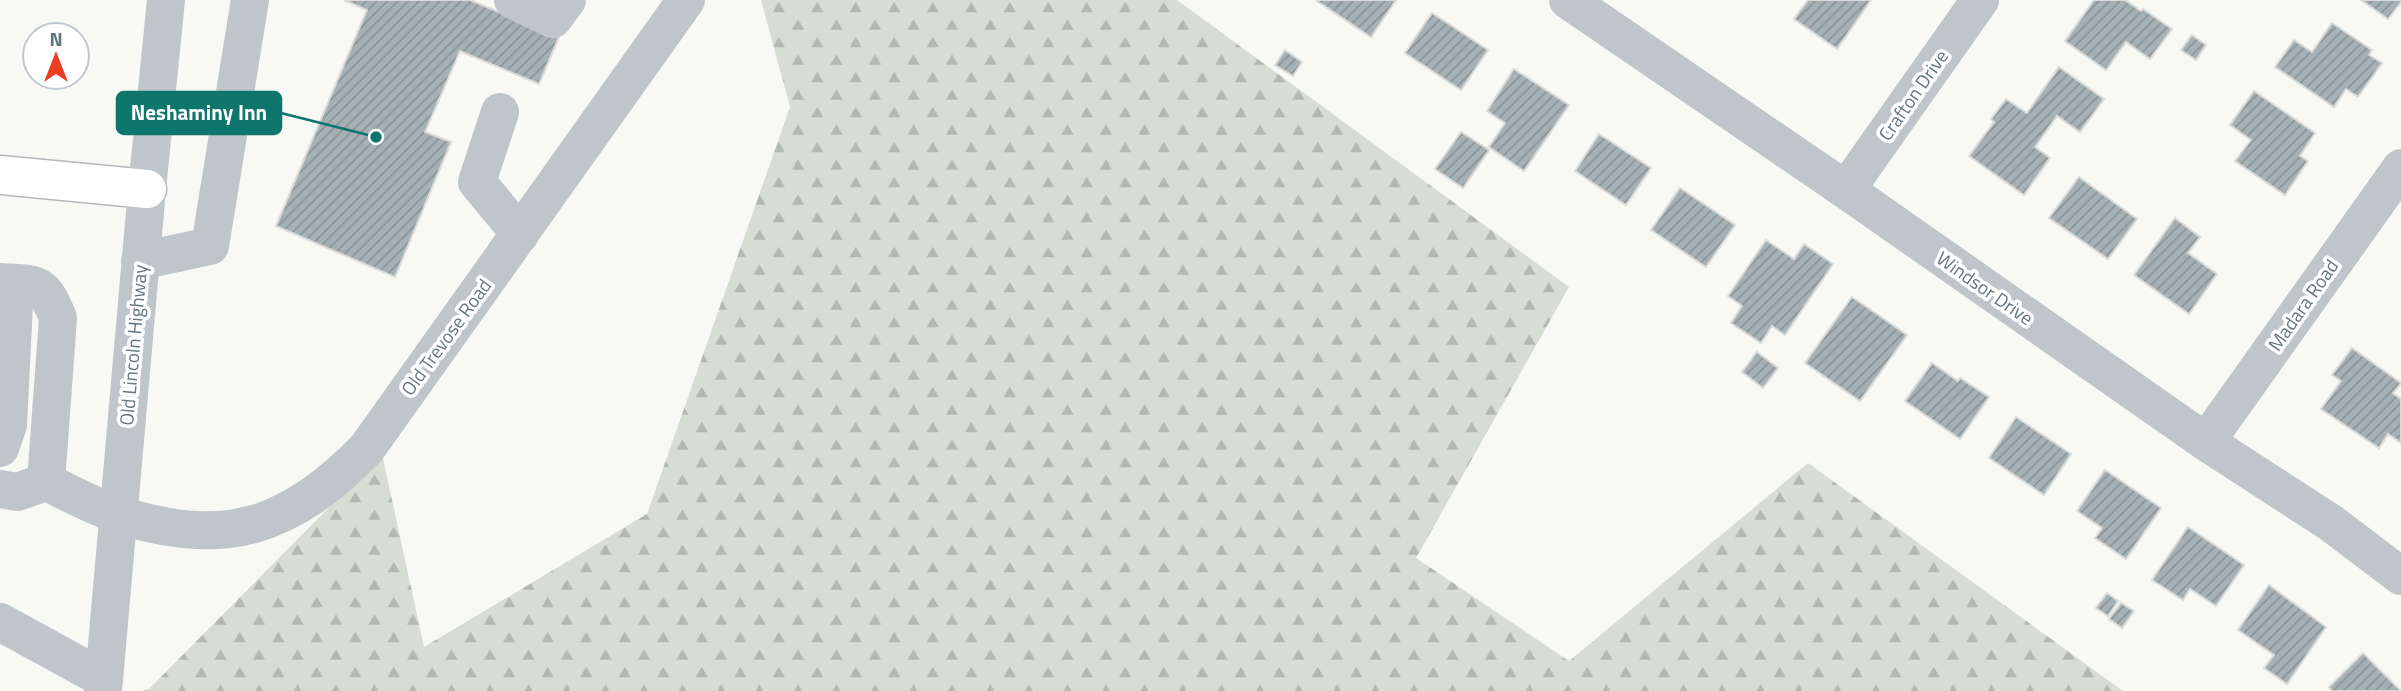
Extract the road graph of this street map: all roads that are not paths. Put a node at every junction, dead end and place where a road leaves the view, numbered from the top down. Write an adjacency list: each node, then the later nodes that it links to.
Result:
1 (166, 0): 11 (street, Old Lincoln Highway)
2 (250, 0): 14 (street)
3 (513, 0): 4 (street)
4 (567, 0)
5 (686, 0): 13 (street, Old Trevose Road)
6 (1568, 0): 12 (street, Windsor Drive)
7 (1980, 0): 12 (street, Crafton Drive)
8 (499, 112): 13 (street)
9 (2401, 168): 16 (street, Madara Road)
10 (0, 175): 11 (highway)
11 (146, 189): 14 (street, Old Lincoln Highway)
12 (1846, 190): 16 (street, Windsor Drive)
13 (520, 234): 20 (street, Old Trevose Road)
14 (140, 261): 20 (street, Old Lincoln Highway)
15 (8, 282): 17 (street); 18 (street)
16 (2206, 442): 21 (street, Windsor Drive)
17 (0, 448)
18 (46, 482): 19 (street); 20 (street, Old Trevose Road)
19 (0, 489)
20 (118, 514): 23 (street, Old Lincoln Highway)
21 (2401, 576)
22 (0, 622): 23 (street)
23 (103, 685)

